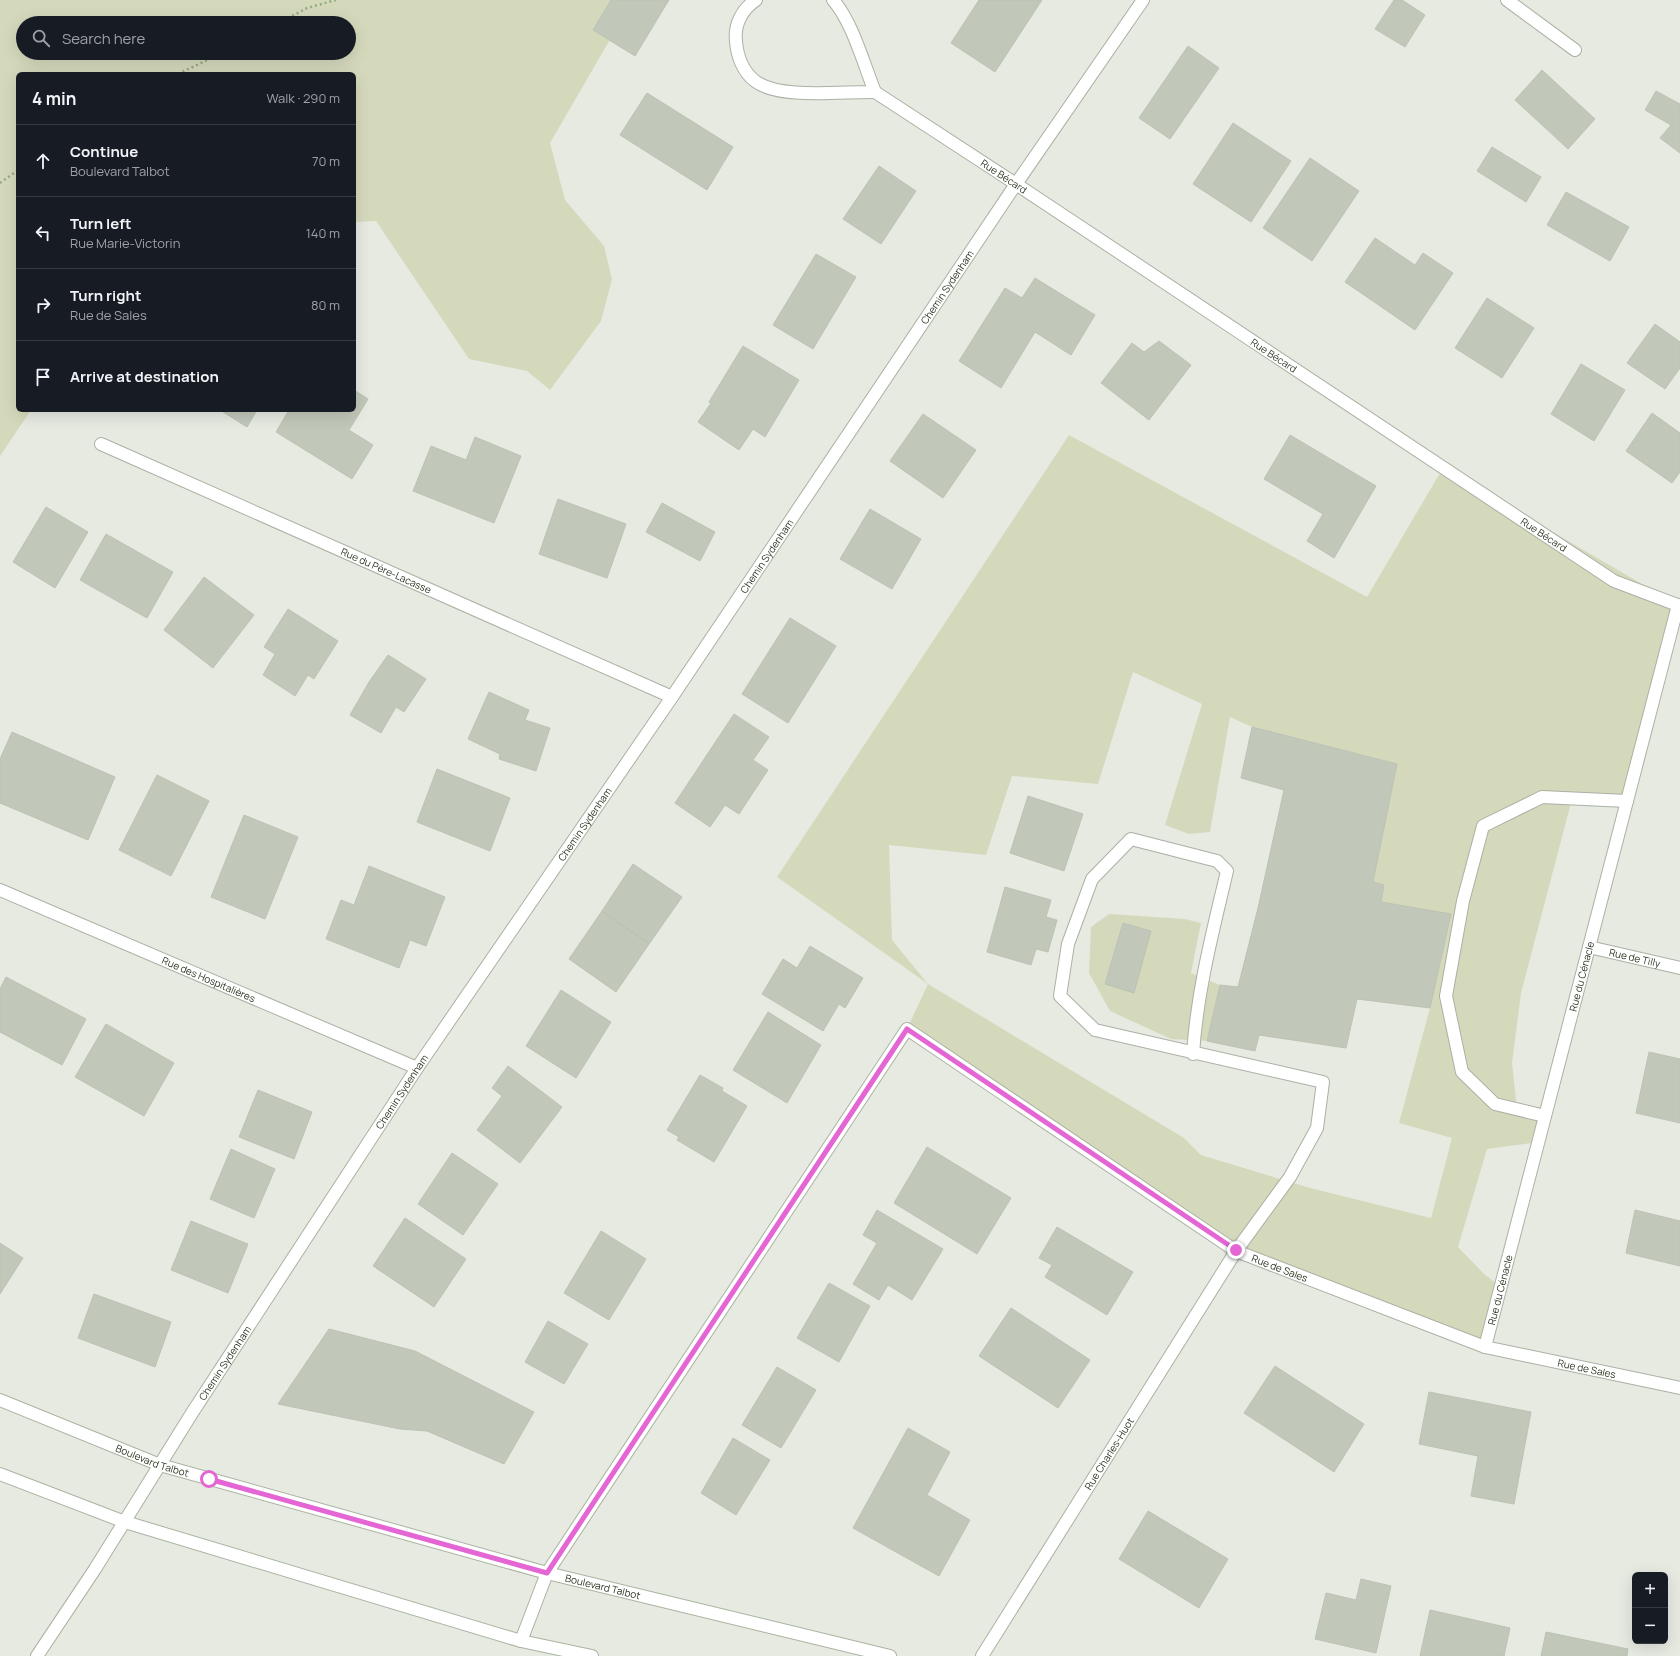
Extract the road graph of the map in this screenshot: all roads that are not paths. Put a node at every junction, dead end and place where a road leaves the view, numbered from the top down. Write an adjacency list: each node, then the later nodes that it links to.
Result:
1 (756, 0): 6 (street)
2 (833, 0): 6 (street)
3 (1143, 0): 7 (street, Chemin Sydenham)
4 (1507, 0): 5 (street)
5 (1575, 50)
6 (875, 92): 7 (street, Rue Bécard)
7 (1016, 184): 9 (street, Rue Bécard); 10 (street, Chemin Sydenham)
8 (101, 444): 10 (street, Rue du Père-Lacasse)
9 (1679, 606): 11 (street, Rue du Cénacle)
10 (672, 697): 16 (street, Chemin Sydenham)
11 (1627, 801): 13 (street, Rue du Cénacle); 17 (street)
12 (0, 890): 16 (street, Rue des Hospitalières)
13 (1589, 947): 14 (street, Rue de Tilly); 17 (street, Rue du Cénacle)
14 (1680, 968)
15 (1193, 1054): 15 (street); 18 (street, Rue Charles-Huot)
16 (417, 1068): 22 (street, Chemin Sydenham)
17 (1545, 1116): 19 (street, Rue du Cénacle)
18 (1236, 1250): 19 (street, Rue de Sales); 25 (street, Rue de Sales); 30 (street, Rue Charles-Huot)
19 (1485, 1347): 20 (street, Rue de Sales)
20 (1680, 1388)
21 (0, 1400): 22 (street, Boulevard Talbot)
22 (160, 1465): 24 (street, Chemin Sydenham); 25 (street, Boulevard Talbot)
23 (0, 1474): 24 (street)
24 (125, 1522): 26 (street); 27 (street, Chemin Sydenham)
25 (547, 1573): 26 (street); 29 (street, Boulevard Talbot)
26 (521, 1641): 28 (street)
27 (37, 1656)
28 (592, 1656)
29 (890, 1656)
30 (982, 1656)

